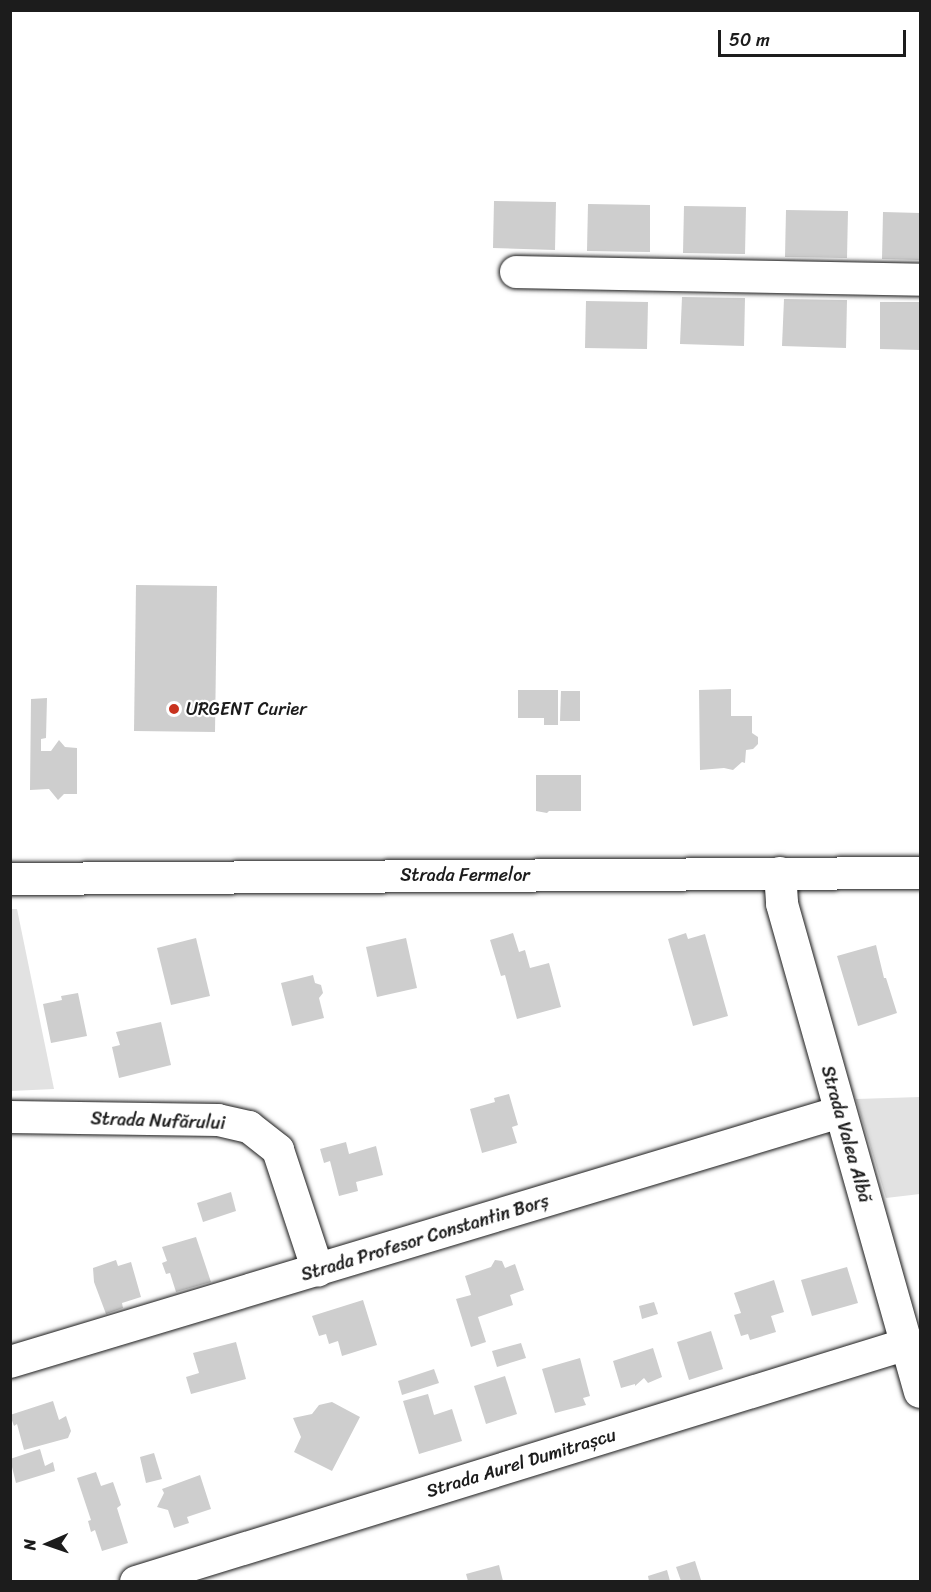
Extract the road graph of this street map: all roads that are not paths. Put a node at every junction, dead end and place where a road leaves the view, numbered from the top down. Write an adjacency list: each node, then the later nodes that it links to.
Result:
1 (516, 272): 2 (street)
2 (921, 280)
3 (780, 873): 4 (street, Strada Fermelor); 5 (street, Strada Fermelor); 6 (street, Strada Valea Albă)
4 (921, 873)
5 (10, 879)
6 (840, 1112): 8 (street, Strada Profesor Constantin Borș); 9 (street, Strada Valea Albă)
7 (10, 1117): 8 (street, Strada Nufărului)
8 (318, 1271): 10 (street, Strada Profesor Constantin Borș)
9 (914, 1345): 11 (street, Strada Valea Albă); 12 (street, Strada Aurel Dumitrașcu)
10 (10, 1362)
11 (921, 1392)
12 (136, 1581)

